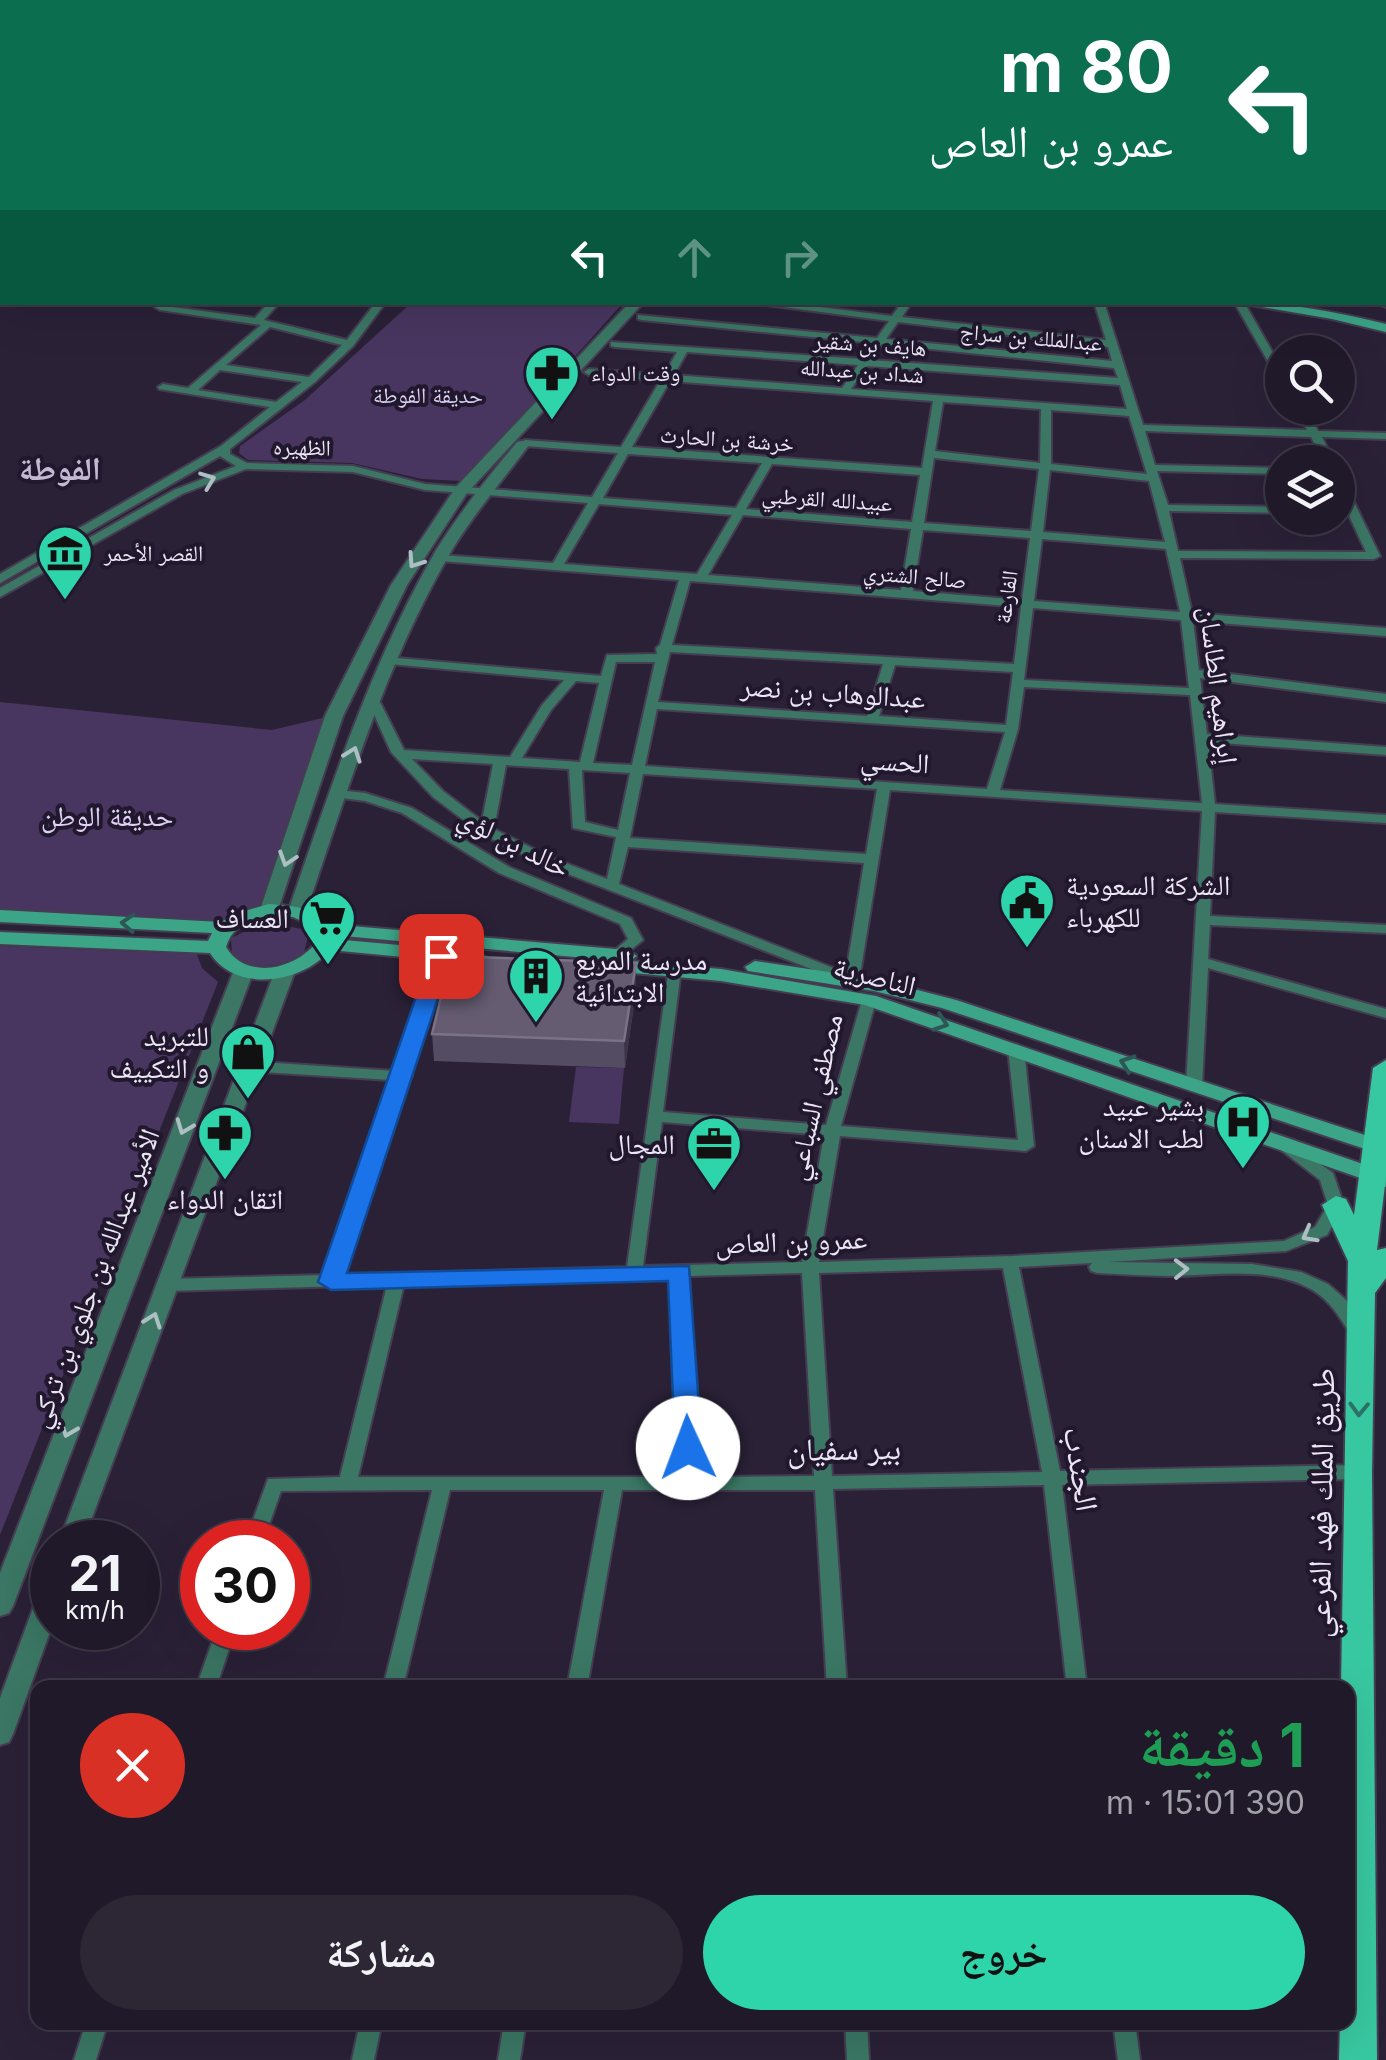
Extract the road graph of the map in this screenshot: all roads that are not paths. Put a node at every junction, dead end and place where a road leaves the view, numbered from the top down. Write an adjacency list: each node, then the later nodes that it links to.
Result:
1 (162, 305): 13 (street)
2 (272, 305): 13 (street)
3 (379, 305): 17 (street, الظهيره)
4 (651, 305): 14 (street)
5 (774, 305): 12 (street)
6 (906, 305): 12 (street)
7 (1100, 305): 18 (street, إبراهيم الطاسان)
8 (1241, 305): 19 (street)
9 (1260, 305): 15 (main road)
10 (1298, 305): 11 (main road)
11 (1386, 315)
12 (897, 320): 16 (street); 18 (street)
13 (262, 323): 17 (street); 23 (street)
14 (625, 326): 16 (street, عبدالملك بن سراج); 20 (street, هايف بن شقير); 24 (street); 51 (street)
15 (1386, 328)
16 (880, 342): 21 (street); 22 (street, عبدالملك بن سراج)
17 (349, 344): 26 (street, الظهيره)
18 (1111, 344): 22 (street, إبراهيم الطاسان)
19 (1265, 347)
20 (684, 349): 21 (street, هايف بن شقير); 25 (street)
21 (864, 364): 27 (street, هايف بن شقير); 29 (street)
22 (1118, 365): 27 (street, إبراهيم الطاسان)
23 (218, 366): 26 (street); 30 (street)
24 (589, 372): 25 (street, شداد بن عبدالله); 39 (street)
25 (670, 378): 29 (street, شداد بن عبدالله); 42 (street)
26 (311, 380): 32 (street, الظهيره)
27 (1123, 382): 34 (street, إبراهيم الطاسان)
28 (163, 387): 30 (street)
29 (846, 389): 31 (street, شداد بن عبدالله)
30 (189, 392): 32 (street)
31 (939, 398): 33 (street, شداد بن عبدالله); 43 (street)
32 (280, 406): 41 (street, الظهيره)
33 (1046, 406): 34 (street, شداد بن عبدالله); 46 (street, الفارعة)
34 (1132, 412): 36 (street, إبراهيم الطاسان)
35 (1311, 425): 37 (street)
36 (1137, 428): 37 (street); 49 (street, إبراهيم الطاسان)
37 (1316, 434): 38 (street); 40 (street)
38 (1386, 436)
39 (525, 443): 42 (street, خرشة بن الحارث); 52 (street)
40 (1321, 445)
41 (225, 448): 45 (street, الظهيره); 64 (street)
42 (625, 453): 44 (street, خرشة بن الحارث); 53 (street)
43 (929, 454): 46 (street); 48 (street)
44 (768, 462): 48 (street, خرشة بن الحارث); 56 (street)
45 (245, 466): 50 (street, الظهيره); 66 (street, one-way to 45)
46 (1044, 466): 49 (street); 60 (street, الفارعة)
47 (1265, 471): 49 (street)
48 (926, 472): 59 (street)
49 (1152, 473): 54 (street, إبراهيم الطاسان)
50 (410, 484): 51 (street, الظهيره); 57 (street)
51 (461, 490): 52 (street, الظهيره); 57 (street)
52 (480, 492): 53 (street, عبيدالله القرطبي); 62 (street)
53 (596, 502): 56 (street, عبيدالله القرطبي); 63 (street)
54 (1162, 508): 55 (street); 61 (street, إبراهيم الطاسان)
55 (1265, 510)
56 (736, 512): 59 (street, عبيدالله القرطبي); 65 (street)
57 (444, 518): 100 (street, one-way to 100)
58 (1355, 518): 61 (street, عبيدالله القرطبي)
59 (917, 526): 60 (street, عبيدالله القرطبي); 67 (street)
60 (1036, 535): 61 (street, عبيدالله القرطبي); 68 (street, الفارعة)
61 (1172, 550): 69 (street, إبراهيم الطاسان)
62 (441, 558): 63 (street, صالح الشتري); 72 (street)
63 (556, 568): 65 (street, صالح الشتري)
64 (0, 579)
65 (692, 579): 67 (street, صالح الشتري); 71 (street)
66 (0, 593)
67 (906, 595): 68 (street, صالح الشتري)
68 (1025, 605): 69 (street, صالح الشتري); 74 (street, الفارعة)
69 (1187, 618): 70 (street, صالح الشتري); 75 (street, إبراهيم الطاسان)
70 (1386, 632)
71 (661, 653): 73 (street); 77 (street); 82 (street)
72 (390, 660): 76 (street); 80 (street)
73 (890, 660): 74 (street); 83 (street)
74 (1017, 668): 78 (street, الفارعة)
75 (1194, 673): 79 (street, إبراهيم الطاسان); 81 (street)
76 (573, 678): 77 (street); 88 (street)
77 (606, 680): 89 (street)
78 (1016, 683): 79 (street); 84 (street, الفارعة)
79 (1196, 692): 85 (street, إبراهيم الطاسان)
80 (372, 698): 87 (street); 93 (street, one-way to 80)
81 (1386, 698)
82 (651, 704): 83 (street, عبدالوهاب بن نصر); 90 (street)
83 (872, 720): 84 (street, عبدالوهاب بن نصر)
84 (1012, 729): 92 (street, الفارعة)
85 (1202, 738): 86 (street); 94 (street, إبراهيم الطاسان)
86 (1386, 751)
87 (400, 754): 88 (street, الحسي); 96 (street)
88 (507, 761): 89 (street, الحسي); 96 (street, خالد بن لؤي)
89 (580, 765): 90 (street, الحسي); 97 (street)
90 (640, 769): 91 (street, الحسي); 97 (street)
91 (884, 785): 92 (street, الحسي); 98 (street)
92 (993, 792): 94 (street, الحسي)
93 (339, 794): 101 (street); 108 (street, خالد بن لؤي)
94 (1210, 806): 95 (street, الحسي); 103 (street, إبراهيم الطاسان)
95 (1386, 818)
96 (488, 831): 99 (street)
97 (623, 839): 98 (street); 99 (street)
98 (873, 860): 114 (street)
99 (612, 886): 114 (street)
100 (269, 910): 101 (main road); 106 (main road)
101 (297, 912): 105 (main road)
102 (0, 916): 106 (main road, one-way to 102)
103 (1203, 920): 104 (street); 110 (street, إبراهيم الطاسان)
104 (1386, 929)
105 (324, 936): 108 (main road, الناصرية); 109 (main road, الناصرية); 113 (main road)
106 (221, 937): 107 (main road); 111 (main road)
107 (0, 938)
108 (616, 955): 114 (main road, الناصرية)
109 (441, 956): 112 (main road, الناصرية); 120 (street)
110 (1201, 962): 116 (street); 121 (street, إبراهيم الطاسان)
111 (244, 970): 113 (main road); 145 (street, الأمير عبدالله بن جلوي بن تركي, one-way to 145)
112 (674, 970): 115 (main road, الناصرية); 122 (street)
113 (285, 971): 118 (street)
114 (852, 981): 121 (main road, الناصرية, one-way to 114)
115 (869, 1000): 117 (main road, الناصرية, one-way to 117); 123 (street, مصطفي السباعي)
116 (1386, 1014)
117 (1016, 1049): 123 (street); 124 (main road, الناصرية)
118 (246, 1066): 120 (street); 134 (street)
119 (1386, 1068): 125 (main road, طريق الملك فهد الفرعي)
120 (404, 1076): 133 (street)
121 (1194, 1086): 125 (main road, الناصرية)
122 (654, 1116): 123 (street); 131 (street)
123 (833, 1128): 128 (street, مصطفي السباعي)
124 (1277, 1145): 125 (main road, الناصرية); 126 (street)
125 (1382, 1163): 130 (main road, طريق الملك فهد الفرعي)
126 (1336, 1205): 127 (street, عمرو بن العاص, one-way to 127); 130 (main road)
127 (1012, 1262): 128 (street, عمرو بن العاص); 135 (street, one-way to 135); 137 (street, الجندب)
128 (810, 1267): 129 (street, عمرو بن العاص); 139 (street, مصطفي السباعي)
129 (680, 1272): 131 (street, عمرو بن العاص); 138 (street)
130 (1374, 1272): 135 (main road, طريق الملك فهد الفرعي)
131 (634, 1274): 132 (street, عمرو بن العاص)
132 (397, 1280): 133 (street, عمرو بن العاص); 141 (street)
133 (331, 1282): 134 (street, عمرو بن العاص)
134 (166, 1285): 143 (street, one-way to 134)
135 (1361, 1338): 136 (main road, طريق الملك فهد الفرعي, one-way to 136)
136 (1356, 1472): 137 (street, بير سفيان); 153 (main road, طريق الملك فهد الفرعي)
137 (1052, 1476): 139 (street, بير سفيان); 152 (street, الجندب)
138 (690, 1483): 139 (street, بير سفيان); 140 (street, بير سفيان)
139 (823, 1483): 151 (street, مصطفي السباعي)
140 (614, 1484): 142 (street, بير سفيان); 150 (street)
141 (347, 1485): 142 (street, بير سفيان); 144 (street, بير سفيان)
142 (442, 1486): 149 (street)
143 (79, 1520)
144 (262, 1520)
145 (0, 1606)
146 (31, 1650): 154 (street)
147 (219, 1650): 148 (street)
148 (209, 1680)
149 (395, 1680)
150 (579, 1680)
151 (836, 1680)
152 (1076, 1680)
153 (1352, 1680)
154 (0, 1734)
155 (1355, 1752): 156 (main road, طريق الملك فهد الفرعي)
156 (1355, 1935)
157 (1355, 2027): 168 (main road, طريق الملك فهد الفرعي)
158 (94, 2030): 163 (street)
159 (370, 2030): 164 (street)
160 (514, 2030): 165 (street)
161 (856, 2030): 166 (street)
162 (1125, 2030): 167 (street)
163 (85, 2060)
164 (363, 2060)
165 (509, 2060)
166 (858, 2060)
167 (1129, 2060)
168 (1358, 2060)

